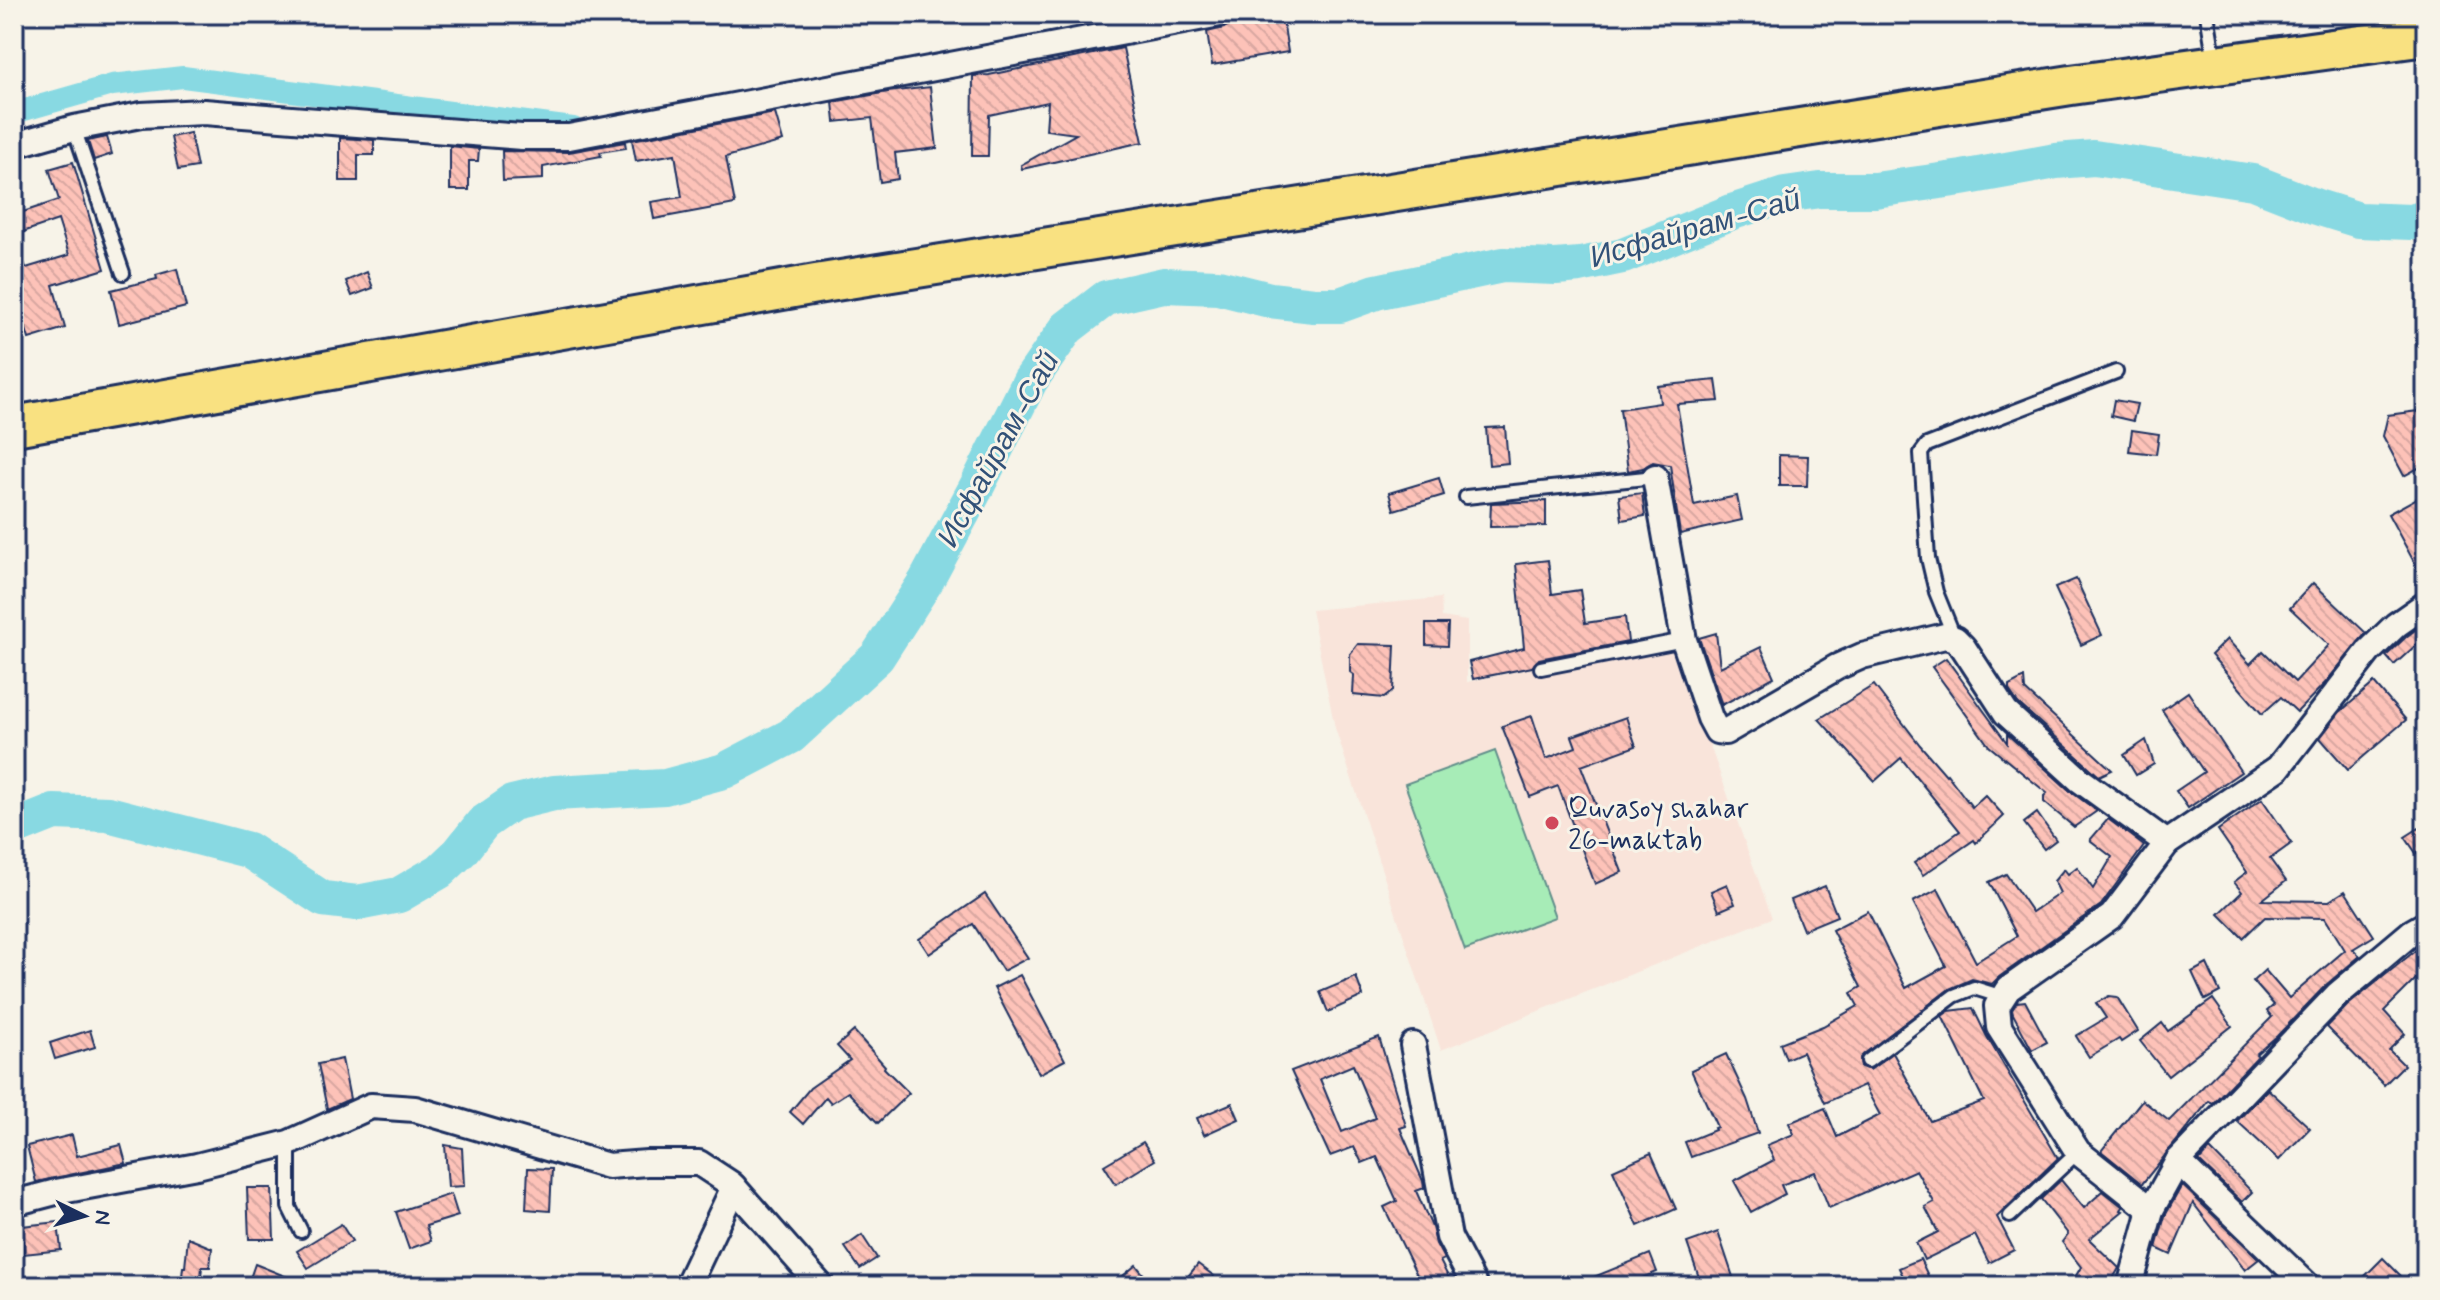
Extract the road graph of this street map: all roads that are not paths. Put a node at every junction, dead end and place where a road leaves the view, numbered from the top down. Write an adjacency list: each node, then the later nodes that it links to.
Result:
1 (1220, 14): 5 (street)
2 (2207, 14): 4 (lane)
3 (2426, 36): 4 (main road)
4 (2215, 65): 9 (main road)
5 (74, 128): 6 (street); 7 (lane)
6 (14, 145)
7 (123, 273)
8 (2116, 372): 13 (lane)
9 (14, 426)
10 (1655, 477): 11 (lane); 14 (street)
11 (1466, 497)
12 (2426, 604): 16 (street)
13 (1955, 639): 14 (street); 16 (street)
14 (1684, 640): 15 (lane)
15 (1541, 668)
16 (2167, 843): 18 (street)
17 (2426, 924): 23 (street)
18 (2003, 997): 20 (lane); 22 (street)
19 (1413, 1045): 31 (street)
20 (1868, 1061)
21 (289, 1143): 24 (street); 25 (street); 28 (lane)
22 (2078, 1152): 26 (street); 27 (lane)
23 (2178, 1161): 26 (street); 33 (street)
24 (734, 1187): 29 (street); 30 (street)
25 (14, 1203)
26 (2151, 1210): 32 (street)
27 (2010, 1216)
28 (301, 1231)
29 (687, 1286)
30 (821, 1286)
31 (1475, 1286)
32 (2130, 1286)
33 (2308, 1286)

